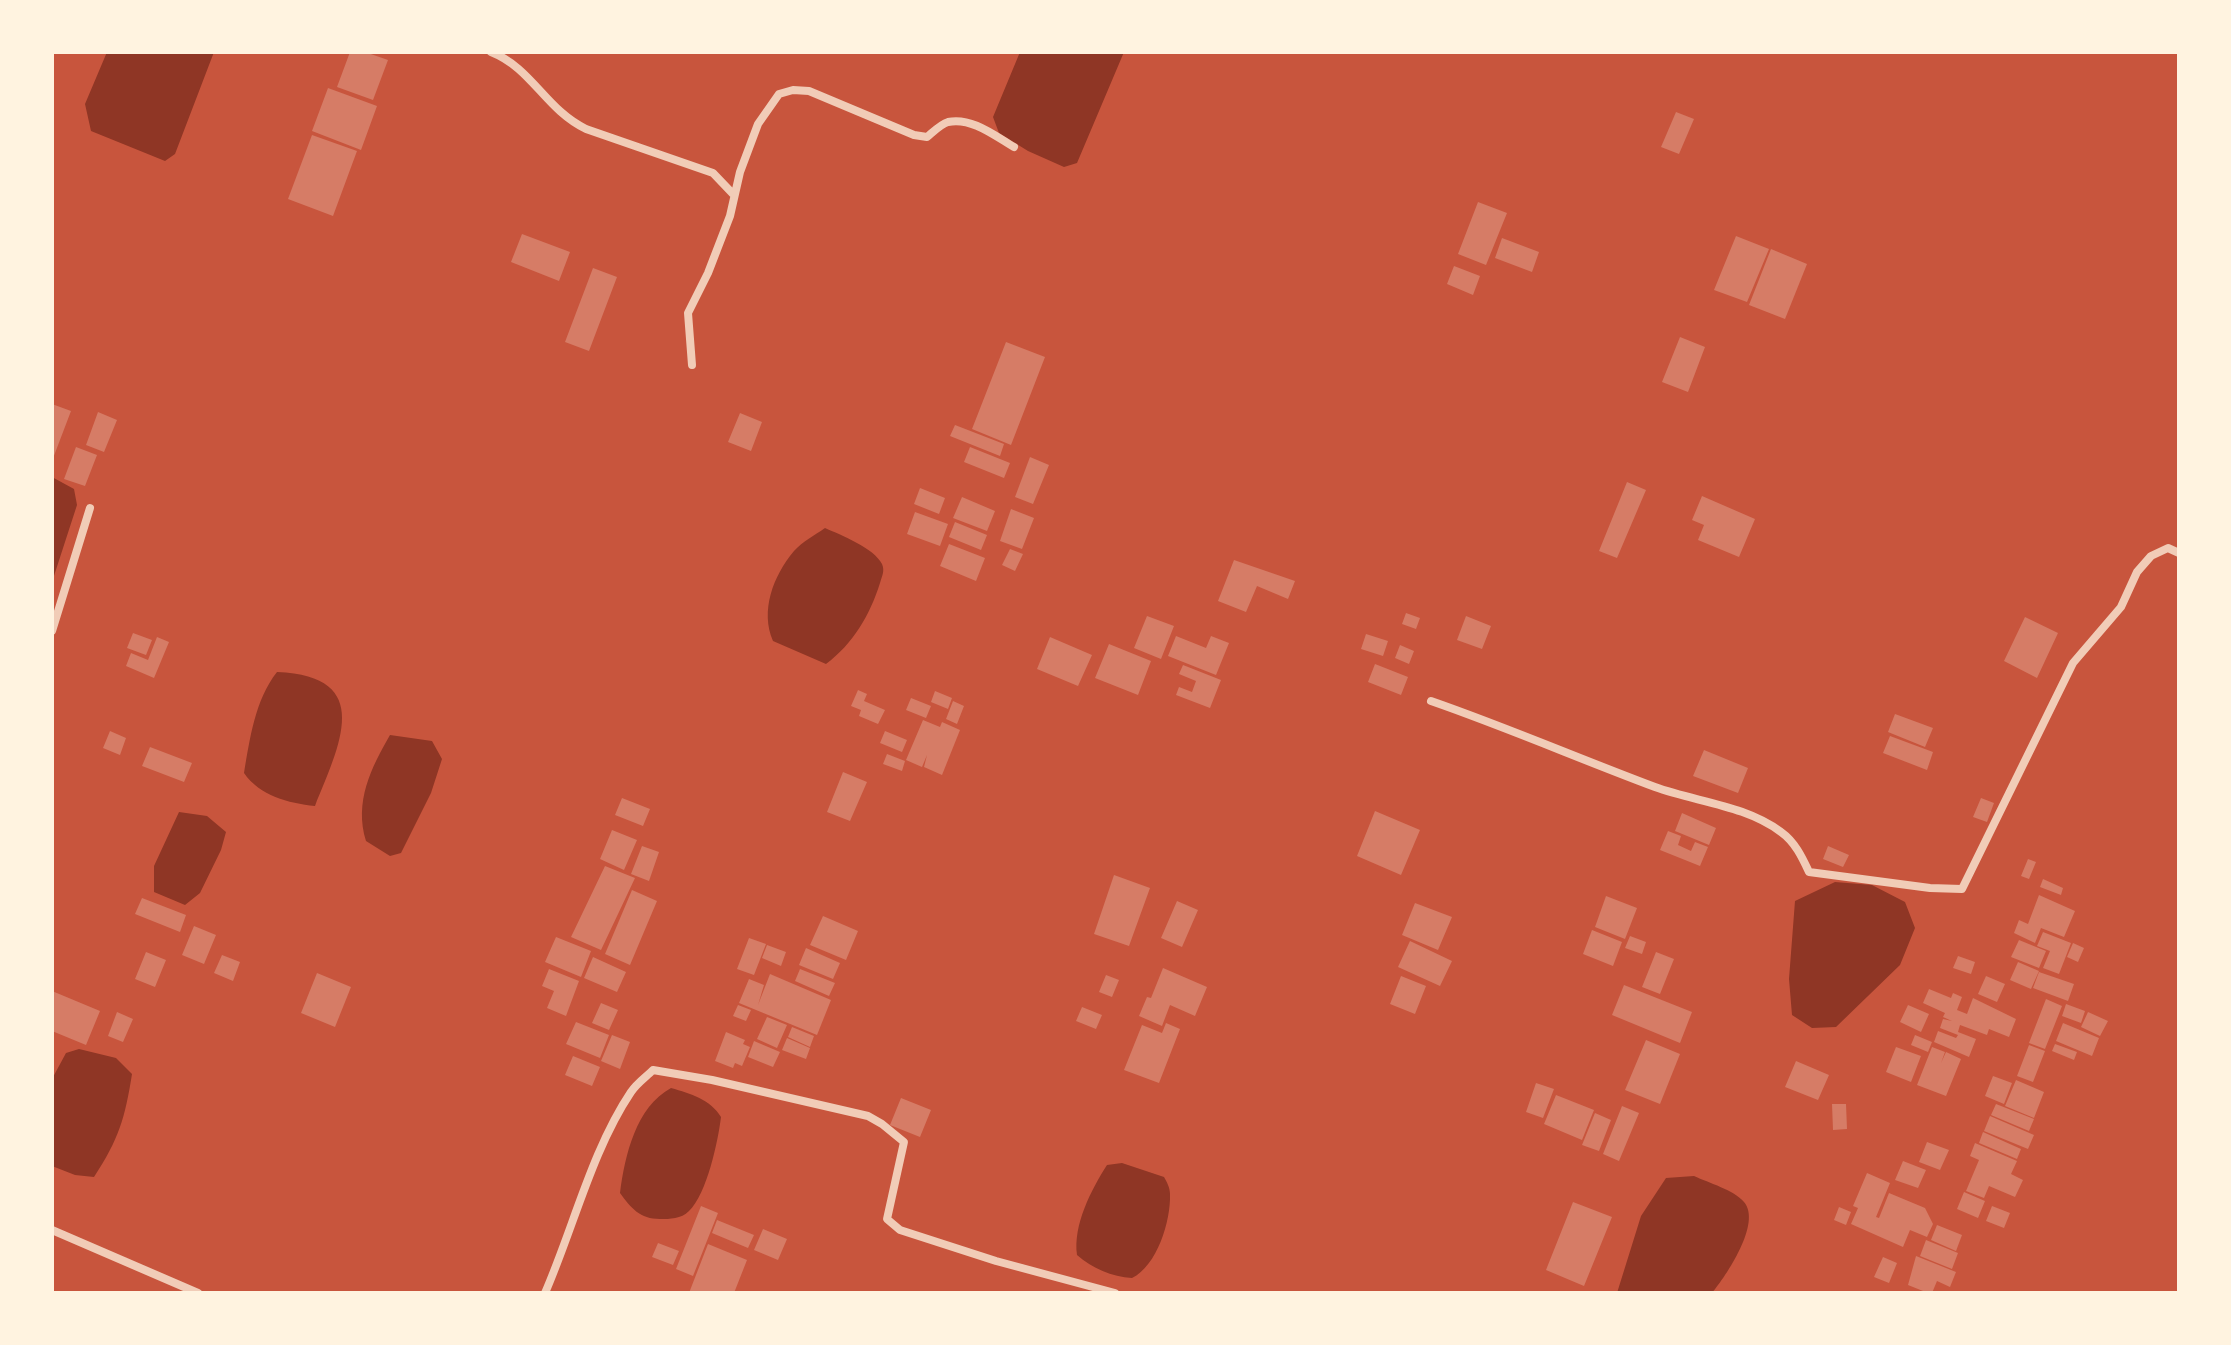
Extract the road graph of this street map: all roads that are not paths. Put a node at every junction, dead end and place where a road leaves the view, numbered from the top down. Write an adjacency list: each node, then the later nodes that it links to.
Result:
1 (491, 52): 3 (street)
2 (1014, 147): 3 (street)
3 (734, 196): 4 (street)
4 (692, 365)
5 (90, 508): 7 (street)
6 (2179, 553): 8 (street)
7 (52, 631)
8 (1431, 701)
9 (52, 1230): 10 (street)
10 (198, 1293)
11 (545, 1293): 12 (street)
12 (1115, 1293)

